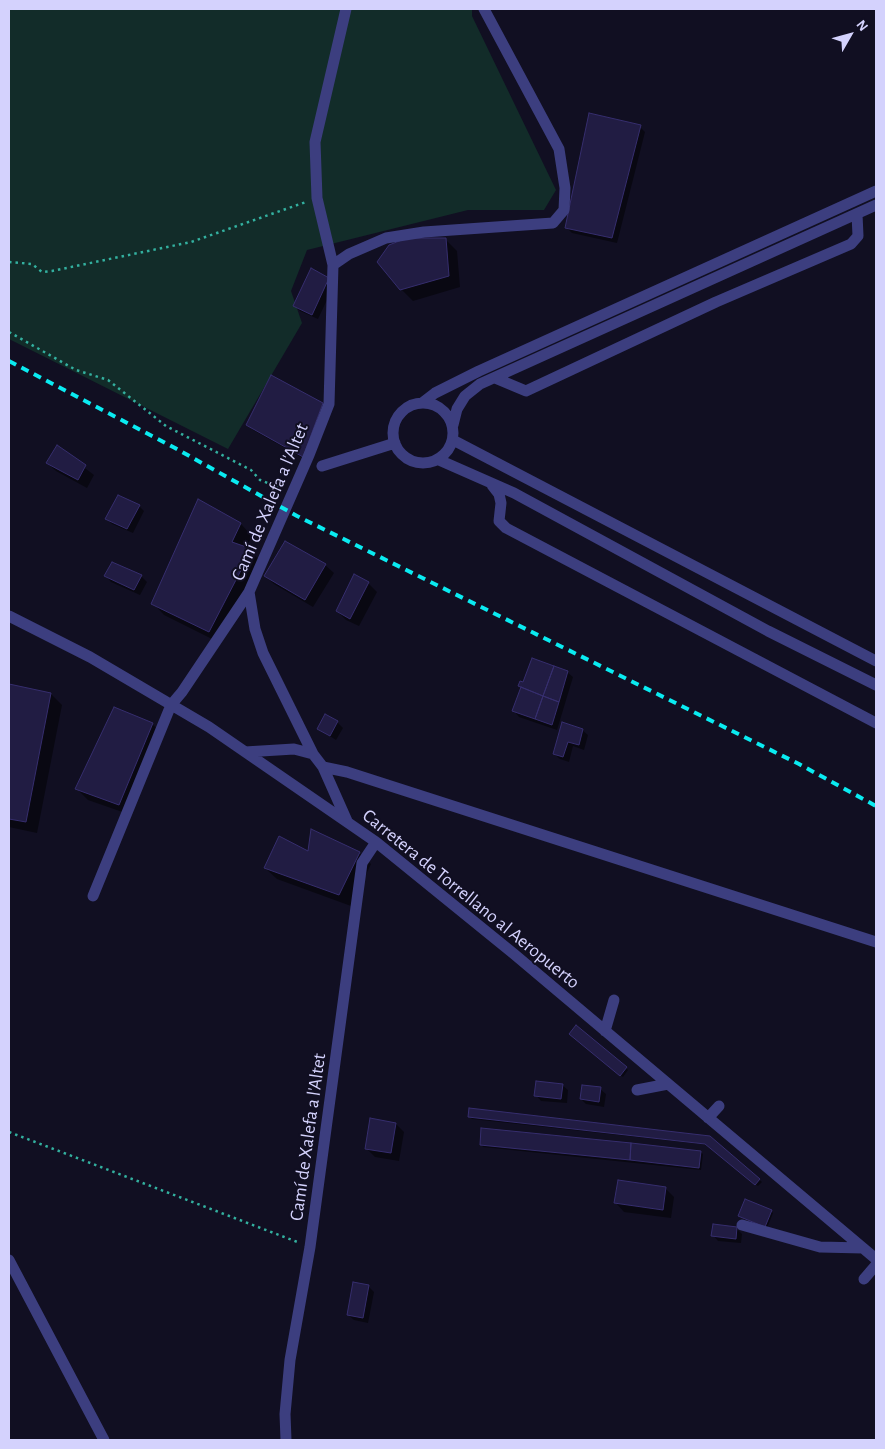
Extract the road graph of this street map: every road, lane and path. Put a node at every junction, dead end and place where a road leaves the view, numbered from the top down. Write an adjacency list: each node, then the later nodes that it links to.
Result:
1 (346, 9): 4 (street, Camí de Xalefa a l'Altet)
2 (484, 9): 8 (street)
3 (876, 191): 11 (street)
4 (317, 198): 7 (path); 8 (street, Camí de Xalefa a l'Altet)
5 (876, 205): 6 (street)
6 (857, 214): 10 (street); 10 (street)
7 (9, 262)
8 (333, 265): 18 (street, Camí de Xalefa a l'Altet)
9 (9, 332): 18 (path)
10 (495, 378): 12 (street)
11 (422, 403): 12 (street); 14 (street)
12 (453, 425): 13 (street)
13 (453, 440): 15 (street); 21 (street)
14 (395, 443): 15 (street); 16 (street)
15 (439, 460): 17 (street)
16 (322, 466)
17 (491, 483): 22 (street); 24 (street)
18 (292, 492): 19 (street, Camí de Xalefa a l'Altet)
19 (249, 592): 23 (street); 26 (street, Camí de Xalefa a l'Altet)
20 (9, 616): 23 (street, Carretera de Torrellano al Aeropuerto)
21 (876, 661)
22 (876, 686)
23 (171, 705): 25 (street, Carretera de Torrellano al Aeropuerto); 30 (street)
24 (876, 723)
25 (245, 752): 26 (street); 28 (street, Carretera de Torrellano al Aeropuerto)
26 (313, 754): 27 (street, Camí de Xalefa a l'Altet)
27 (324, 767): 28 (street, Camí de Xalefa a l'Altet); 31 (street)
28 (348, 822): 29 (street, Carretera de Torrellano al Aeropuerto)
29 (376, 842): 33 (street, Carretera de Torrellano al Aeropuerto); 40 (street, Camí de Xalefa a l'Altet)
30 (93, 896)
31 (876, 942)
32 (614, 1000): 33 (street)
33 (605, 1031): 34 (street, Carretera de Torrellano al Aeropuerto)
34 (668, 1084): 35 (street); 37 (street, Carretera de Torrellano al Aeropuerto)
35 (637, 1090)
36 (719, 1106): 37 (street)
37 (708, 1118): 41 (street, Carretera de Torrellano al Aeropuerto)
38 (9, 1132): 40 (path)
39 (742, 1225): 41 (street)
40 (310, 1247): 47 (street, Camí de Xalefa a l'Altet)
41 (862, 1248): 42 (street, Carretera de Torrellano al Aeropuerto)
42 (876, 1259)
43 (9, 1260): 46 (street)
44 (876, 1265): 45 (street)
45 (864, 1279)
46 (104, 1440)
47 (286, 1440)

